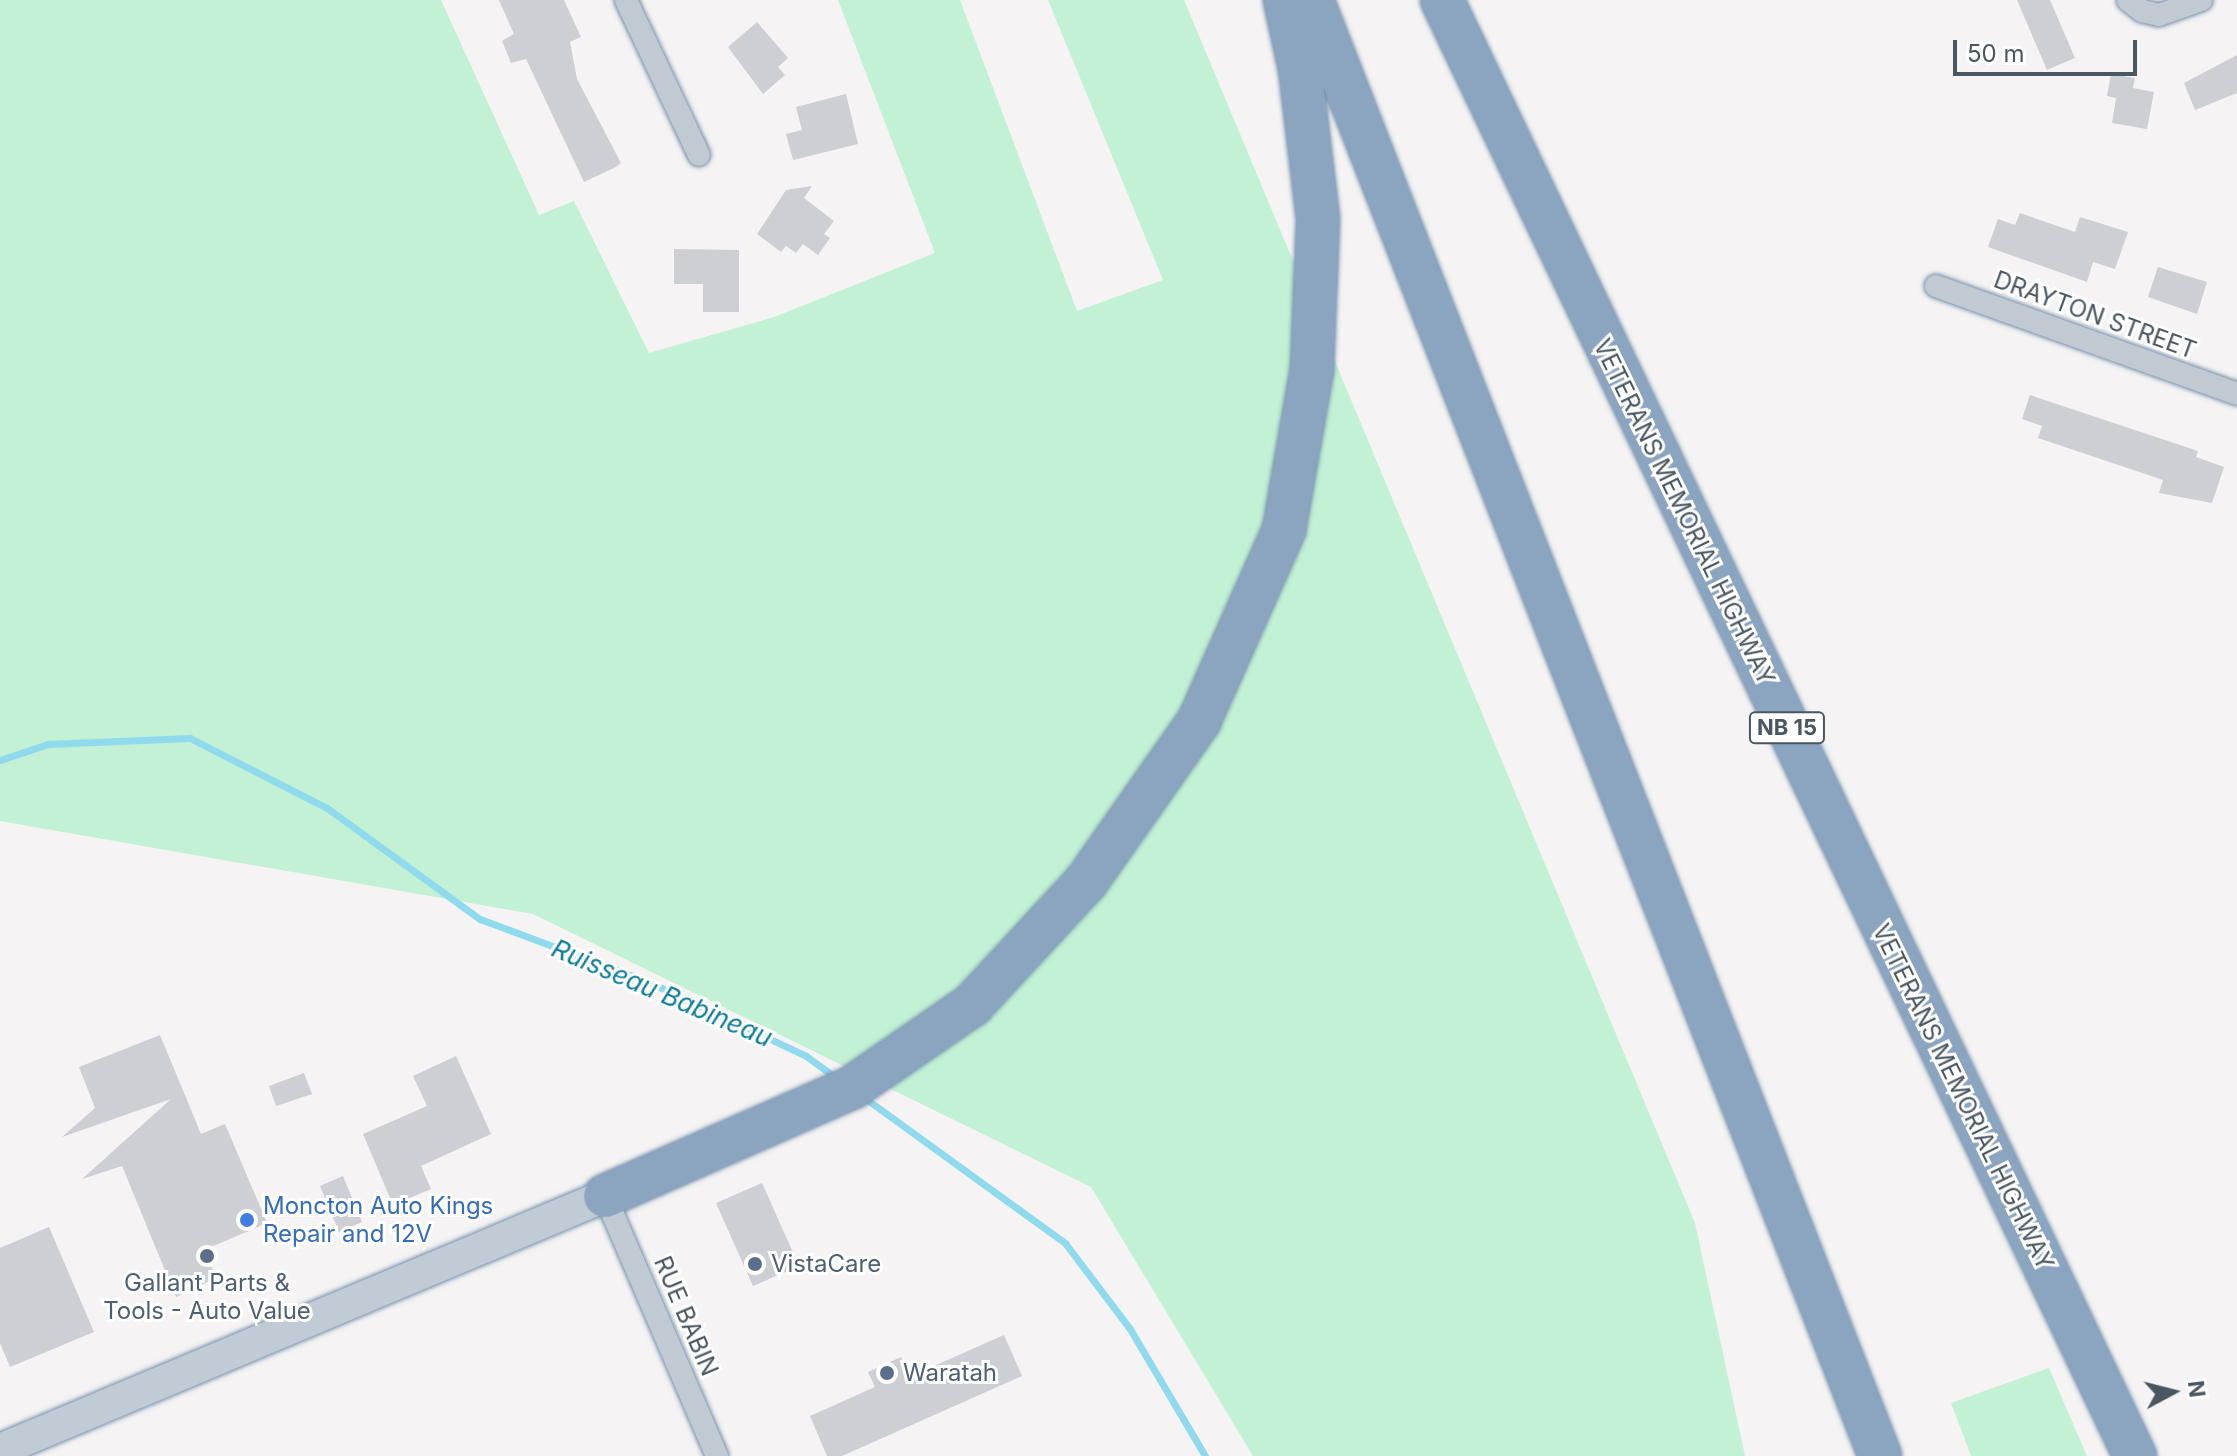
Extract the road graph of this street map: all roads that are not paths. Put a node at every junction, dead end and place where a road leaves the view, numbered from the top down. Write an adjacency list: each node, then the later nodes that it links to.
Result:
1 (626, 0): 7 (street)
2 (1285, 0): 10 (highway)
3 (1312, 0): 13 (highway)
4 (1442, 0): 14 (highway, VETERANS MEMORIAL HIGHWAY / NB 15)
5 (2128, 0): 6 (street)
6 (2201, 0)
7 (699, 155)
8 (1936, 286): 9 (street, DRAYTON STREET)
9 (2237, 394)
10 (605, 1196): 11 (main road); 12 (street, RUE BABIN)
11 (0, 1450)
12 (717, 1456)
13 (1880, 1456)
14 (2135, 1456)

